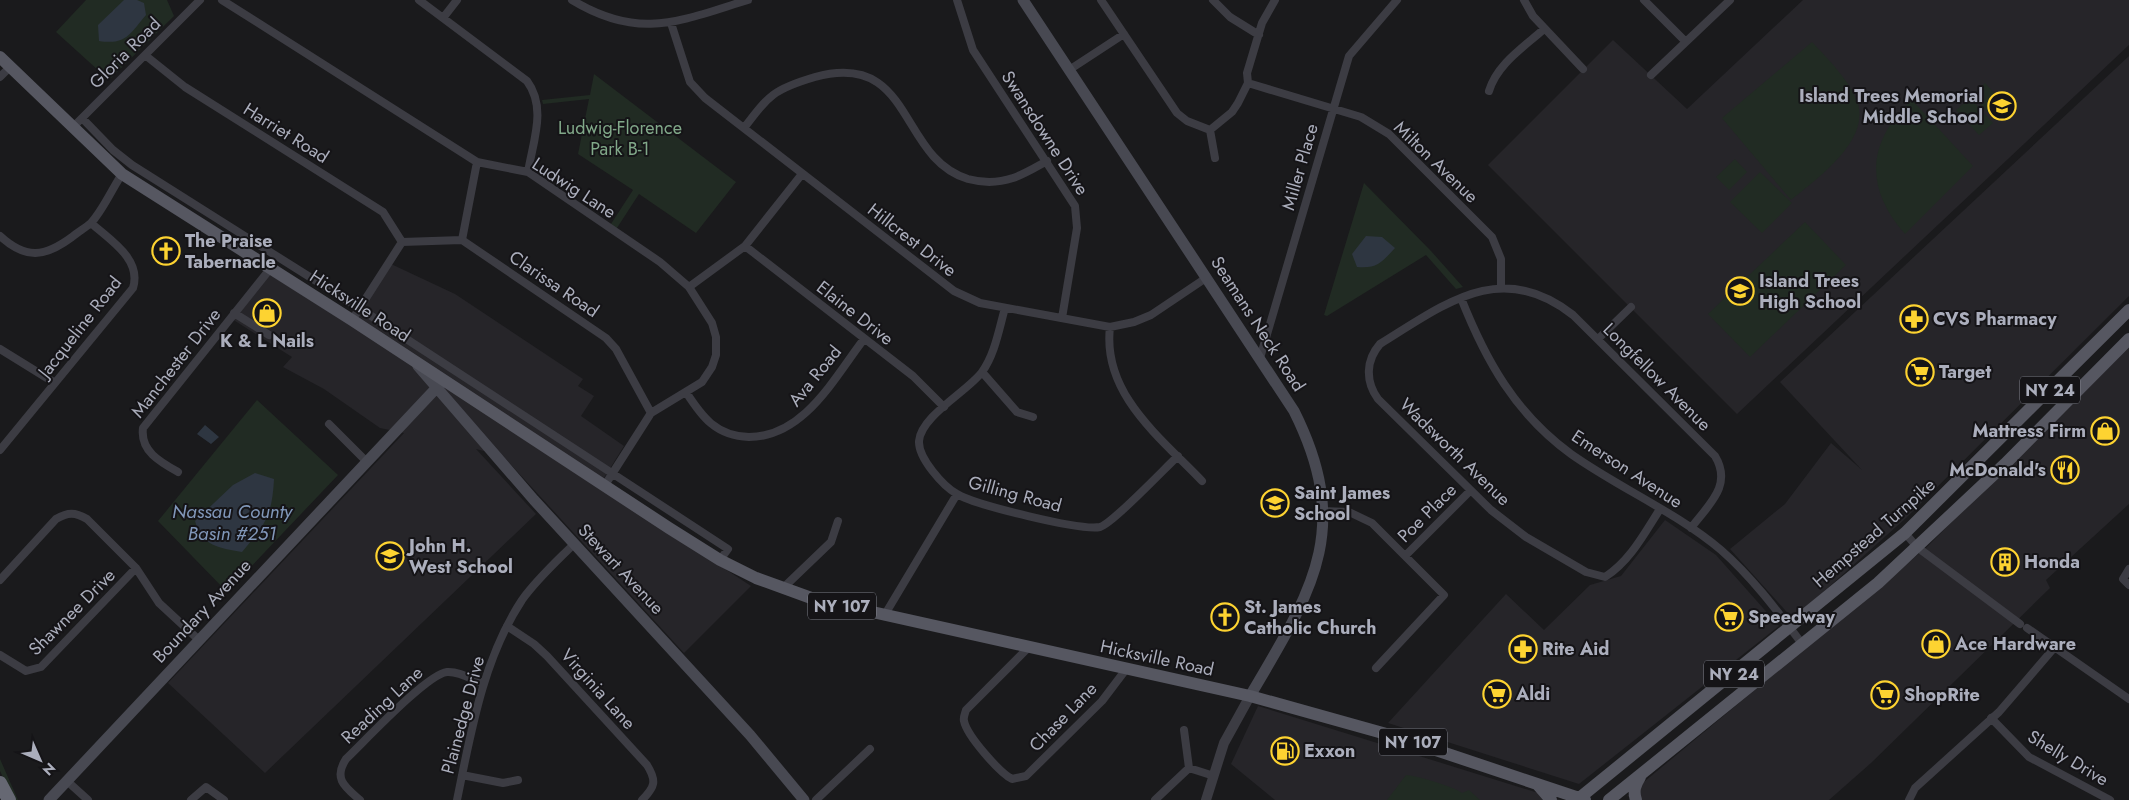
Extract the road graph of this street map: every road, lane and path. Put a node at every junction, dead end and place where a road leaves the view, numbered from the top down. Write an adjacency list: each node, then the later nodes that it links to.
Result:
1 (200, 0): 22 (street, Gloria Road)
2 (222, 0): 38 (street, Ludwig Lane)
3 (418, 0): 16 (street)
4 (457, 0): 16 (street)
5 (572, 0): 17 (street)
6 (748, 0): 17 (street)
7 (957, 0): 37 (street, Swansdowne Drive)
8 (1023, 0): 25 (main road, Seamans Neck Road)
9 (1101, 0): 19 (street)
10 (1213, 0): 20 (street)
11 (1275, 0): 20 (street)
12 (1397, 0): 31 (street, Miller Place)
13 (1524, 0): 18 (street)
14 (1644, 0): 21 (street)
15 (1730, 0): 21 (street)
16 (443, 18): 39 (street)
17 (671, 23): 34 (street, Hillcrest Drive)
18 (1544, 29): 26 (street); 30 (street)
19 (1124, 34): 25 (street); 35 (street)
20 (1259, 35): 29 (street)
21 (1685, 42): 27 (street)
22 (145, 55): 32 (street, Gloria Road); 45 (street, Harriet Road)
23 (0, 57): 24 (main road, Hicksville Road / NY 107)
24 (10, 67): 28 (street); 33 (main road, Hicksville Road / NY 107)
25 (1069, 70): 48 (main road, Seamans Neck Road)
26 (1583, 70)
27 (1651, 74)
28 (0, 77)
29 (1248, 83): 31 (street, Milton Avenue); 35 (street)
30 (1489, 91)
31 (1333, 108): 50 (street, Milton Avenue); 65 (street, Miller Place)
32 (82, 118): 33 (street, Gloria Road); 53 (street, Hicksville Road)
33 (72, 128): 40 (main road, Hicksville Road / NY 107)
34 (744, 128): 37 (street); 41 (street, Hillcrest Drive)
35 (1210, 130): 36 (street)
36 (1215, 158)
37 (1047, 161): 57 (street, Swansdowne Drive)
38 (477, 162): 39 (street, Ludwig Lane); 44 (street)
39 (528, 172): 49 (street, Ludwig Lane)
40 (122, 174): 42 (street); 47 (main road, Hicksville Road / NY 107)
41 (802, 174): 46 (street); 54 (street, Hillcrest Drive)
42 (91, 223): 43 (street); 67 (street, Jacqueline Road)
43 (0, 236)
44 (462, 240): 45 (street); 71 (street, Clarissa Road)
45 (402, 242): 53 (street)
46 (745, 246): 49 (street); 61 (street, Elaine Drive)
47 (270, 269): 56 (street, Manchester Drive); 58 (main road, Hicksville Road / NY 107)
48 (1206, 278): 59 (street, Hillcrest Drive); 65 (main road, Seamans Neck Road)
49 (689, 287): 69 (street, Ludwig Lane)
50 (1501, 287): 51 (street, Wadsworth Avenue); 62 (street, Longfellow Avenue)
51 (1461, 298): 81 (street, Wadsworth Avenue); 83 (street, Emerson Avenue)
52 (1630, 307): 62 (street)
53 (359, 308): 58 (street); 78 (street, Hicksville Road)
54 (1005, 308): 57 (street, Hillcrest Drive); 66 (street, Gilling Road)
55 (2129, 310): 87 (main road, Hempstead Turnpike / NY 24)
56 (234, 313): 60 (street); 77 (street, Manchester Drive)
57 (1062, 318): 59 (street, Hillcrest Drive)
58 (352, 320): 68 (main road, Hicksville Road / NY 107)
59 (1110, 327): 75 (street)
60 (269, 335)
61 (864, 339): 69 (street, Ava Road); 70 (street, Elaine Drive)
62 (1598, 339): 86 (street, Longfellow Avenue)
63 (2129, 339): 89 (main road, Hempstead Turnpike / NY 24)
64 (0, 348): 67 (street)
65 (1260, 358): 84 (main road, Seamans Neck Road)
66 (982, 372): 70 (street, Gilling Road); 72 (street)
67 (55, 383): 74 (street, Jacqueline Road)
68 (440, 384): 76 (main road, Boundary Avenue); 80 (main road, Hicksville Road / NY 107); 88 (main road, Stewart Avenue)
69 (686, 392): 71 (street, Ludwig Lane)
70 (944, 407): 82 (street, Gilling Road)
71 (651, 413): 78 (street, Ludwig Lane)
72 (1033, 417)
73 (329, 424): 76 (street)
74 (0, 450)
75 (1178, 456): 79 (street); 82 (street, Gilling Road)
76 (366, 461): 100 (main road, Boundary Avenue)
77 (178, 472)
78 (612, 473): 80 (street, Ludwig Lane); 91 (street, Hicksville Road)
79 (1202, 480)
80 (605, 485): 91 (main road, Hicksville Road / NY 107)
81 (1470, 490): 83 (street, Wadsworth Avenue); 90 (street, Poe Place)
82 (957, 494): 97 (street)
83 (1660, 509): 86 (street, Emerson Avenue)
84 (1322, 511): 90 (street); 108 (main road, Seamans Neck Road)
85 (838, 521): 96 (street)
86 (1691, 528): 99 (street, Emerson Avenue)
87 (1905, 533): 89 (street); 99 (main road, Hempstead Turnpike / NY 24)
88 (574, 544): 98 (street, Plainedge Drive); 130 (main road, Stewart Avenue)
89 (1917, 547): 101 (main road, Hempstead Turnpike / NY 24); 103 (street)
90 (1405, 556): 106 (street)
91 (720, 560): 96 (main road, Hicksville Road / NY 107)
92 (136, 568): 94 (street); 100 (street); 104 (street, Shawnee Drive)
93 (2129, 569): 95 (street)
94 (0, 580)
95 (2129, 585)
96 (782, 589): 97 (main road, Hicksville Road / NY 107)
97 (884, 616): 102 (main road, Hicksville Road / NY 107)
98 (507, 626): 107 (street, Plainedge Drive); 129 (street, Virginia Lane)
99 (1790, 628): 101 (street, Emerson Avenue); 121 (main road, Hempstead Turnpike / NY 24)
100 (199, 640): 118 (main road, Boundary Avenue)
101 (1803, 645): 114 (main road, Hempstead Turnpike / NY 24)
102 (1029, 647): 105 (main road, Hicksville Road / NY 107); 105 (street, Chase Lane)
103 (2054, 648): 109 (street); 110 (street)
104 (0, 655)
105 (1126, 668): 108 (main road, Hicksville Road / NY 107)
106 (1376, 668)
107 (484, 684): 115 (street, Plainedge Drive); 127 (street, Reading Lane)
108 (1250, 696): 116 (street); 120 (main road, Hicksville Road / NY 107)
109 (2129, 699)
110 (1991, 718): 137 (street); 138 (street, Shelly Drive)
111 (1184, 730): 113 (street)
112 (870, 749): 131 (street)
113 (1189, 768): 116 (street); 132 (street)
114 (1642, 774): 135 (main road, Hempstead Turnpike / NY 24); 136 (main road)
115 (462, 775): 117 (street); 128 (street, Plainedge Drive)
116 (1214, 776): 133 (street)
117 (518, 780)
118 (67, 781): 123 (main road, Boundary Avenue); 124 (street)
119 (0, 783): 122 (highway)
120 (1536, 783): 121 (main road, Hicksville Road / NY 107); 134 (main road)
121 (1581, 799)
122 (9, 800)
123 (49, 800)
124 (88, 800)
125 (191, 800): 126 (street)
126 (224, 800)
127 (360, 800)
128 (457, 800)
129 (642, 800)
130 (804, 800)
131 (816, 800)
132 (1155, 800)
133 (1206, 800)
134 (1551, 800)
135 (1609, 800)
136 (1636, 800)
137 (1909, 800)
138 (2110, 800)

